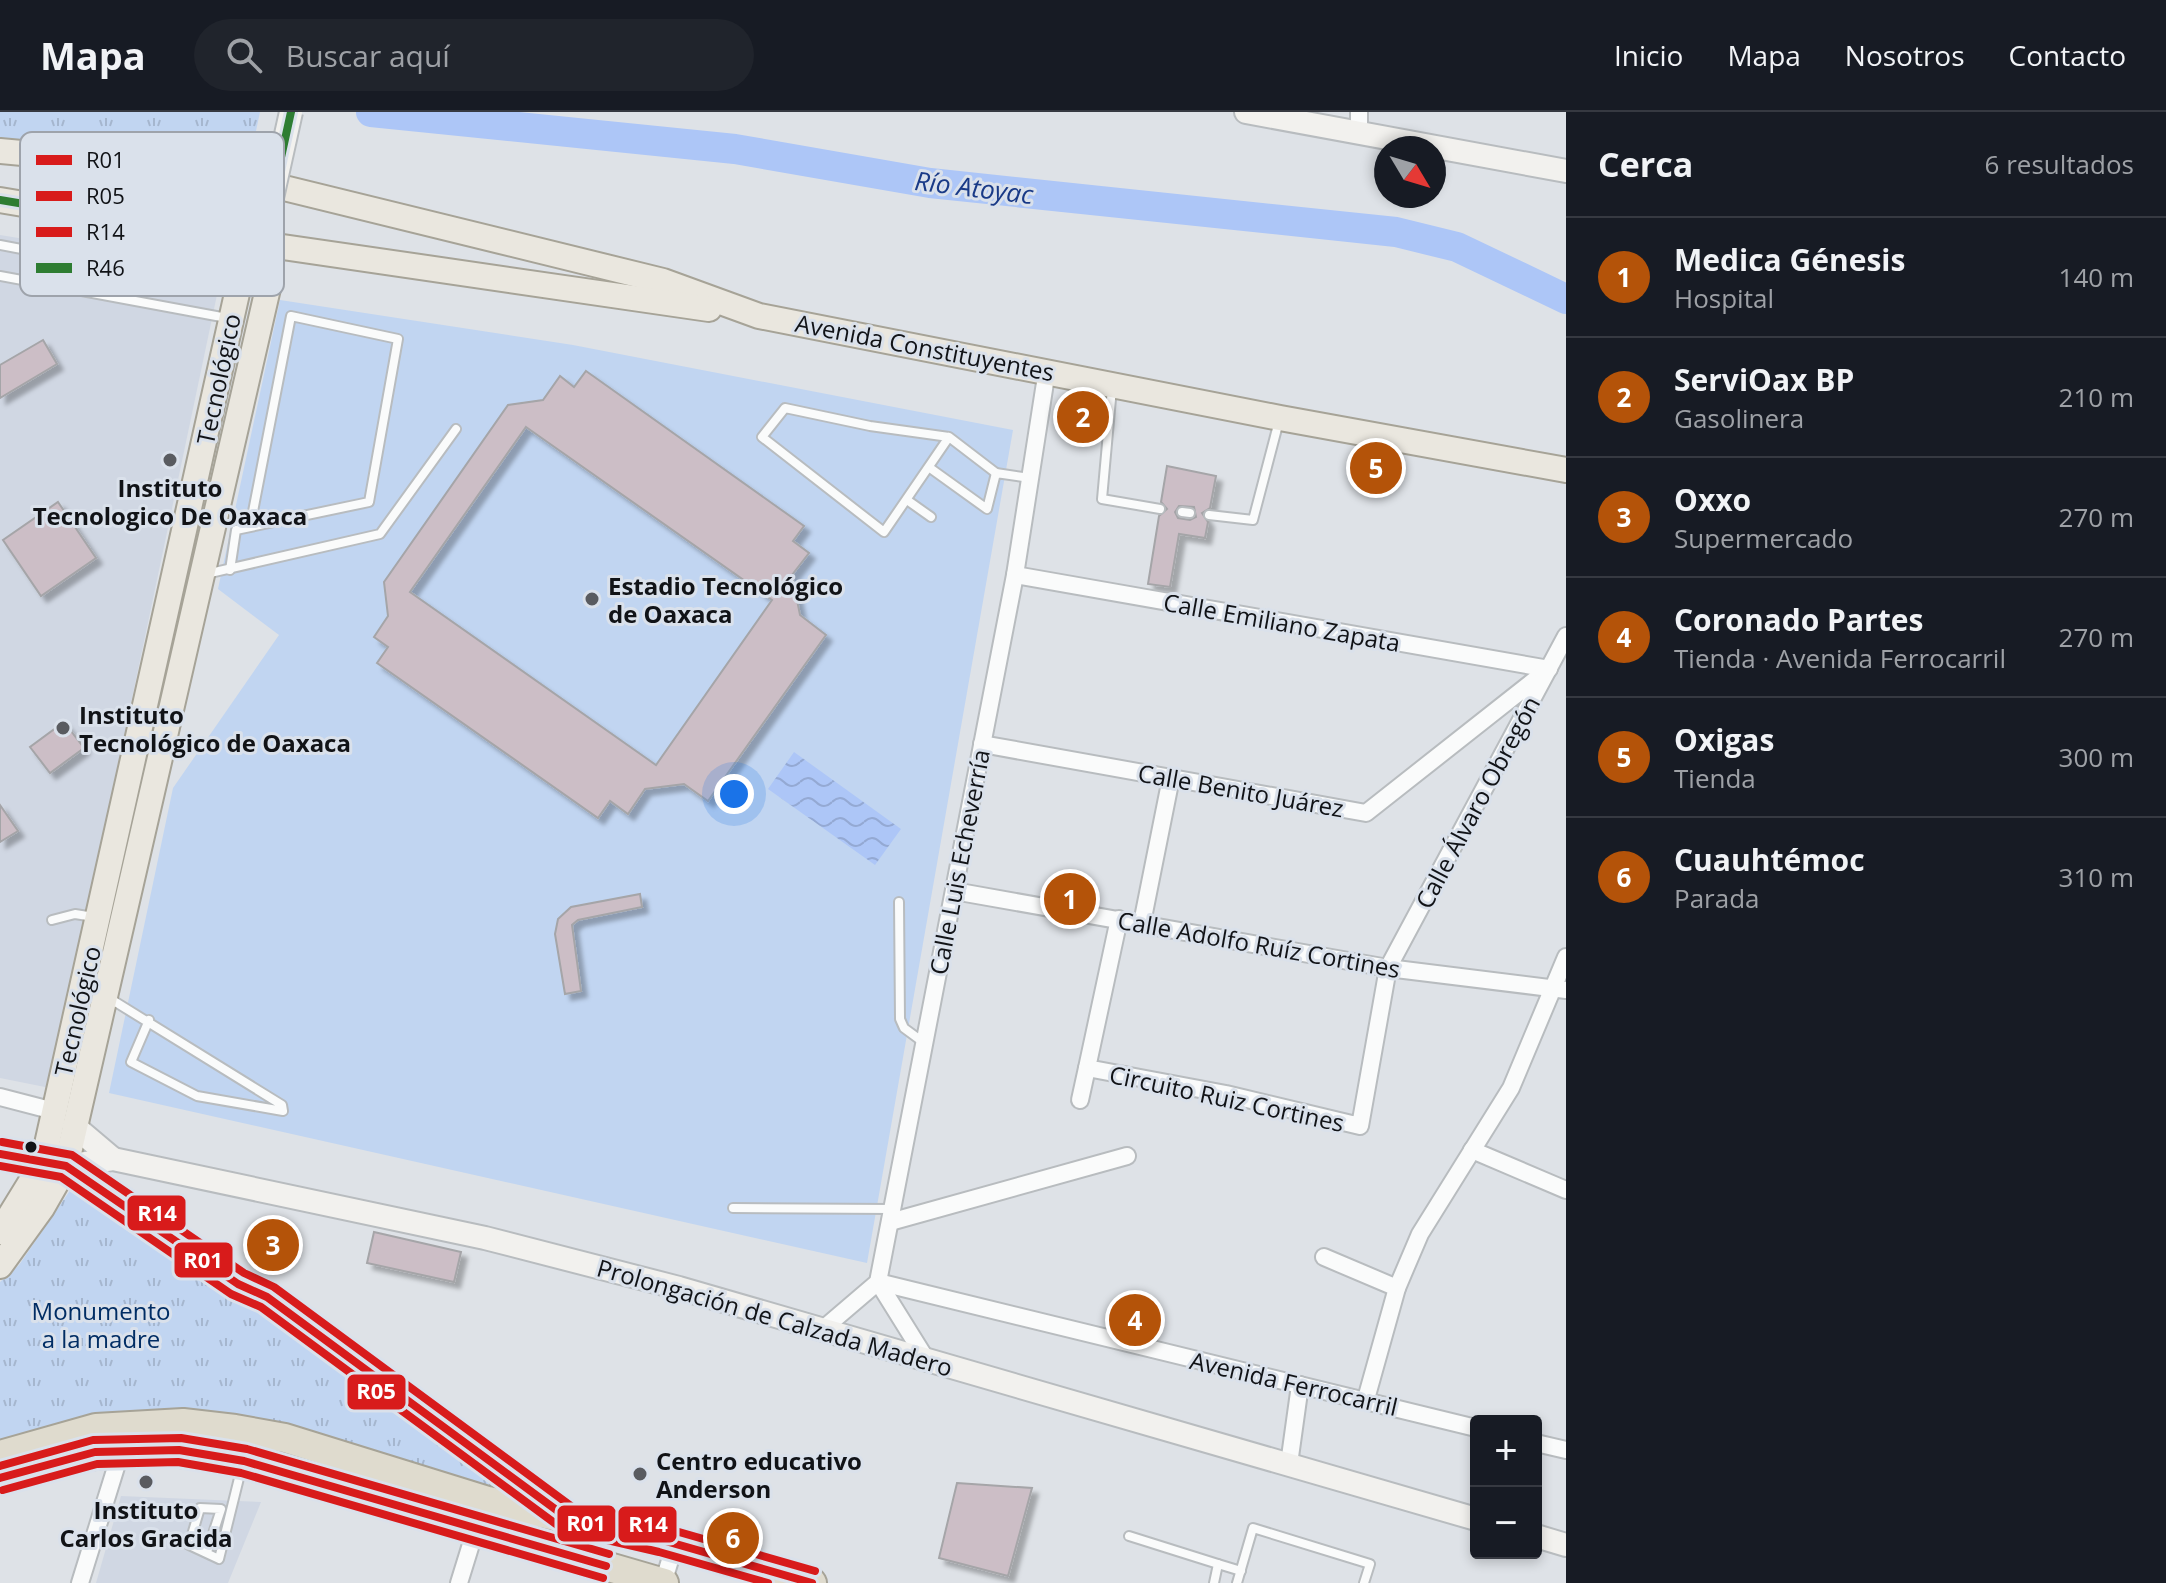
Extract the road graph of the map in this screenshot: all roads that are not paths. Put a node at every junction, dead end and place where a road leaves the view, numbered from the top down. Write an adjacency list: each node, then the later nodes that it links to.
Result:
1 (291, 112): 4 (street, bridge)
2 (1246, 112): 3 (street)
3 (1359, 122): 7 (street)
4 (284, 144)
5 (0, 151): 6 (main road, Avenida Constituyentes)
6 (20, 153)
7 (1566, 171)
8 (284, 190): 19 (main road, Avenida Constituyentes)
9 (0, 200): 10 (main road)
10 (20, 203)
11 (0, 245): 13 (lane)
12 (284, 247): 19 (main road)
13 (20, 249)
14 (0, 276): 15 (lane)
15 (20, 280)
16 (108, 296): 20 (lane)
17 (237, 296): 20 (main road, Tecnológico)
18 (266, 296): 33 (main road, Tecnológico)
19 (759, 316): 21 (main road, Avenida Constituyentes)
20 (232, 319): 31 (main road, Tecnológico)
21 (1047, 370): 22 (main road, Avenida Constituyentes); 29 (street, Calle Luis Echeverría)
22 (1112, 384): 23 (main road, Avenida Constituyentes); 32 (lane)
23 (1280, 418): 27 (main road, Avenida Constituyentes); 34 (lane)
24 (456, 429): 37 (lane)
25 (949, 437): 26 (lane); 28 (lane); 30 (lane)
26 (930, 468): 28 (lane); 30 (lane)
27 (1566, 470)
28 (996, 473): 29 (lane)
29 (1030, 478): 39 (street, Calle Luis Echeverría)
30 (907, 500): 35 (lane)
31 (190, 508): 33 (street); 44 (main road, Tecnológico)
32 (1160, 509)
33 (216, 514): 38 (main road, Tecnológico)
34 (1209, 515)
35 (931, 517)
36 (250, 527): 36 (lane); 37 (lane)
37 (230, 570): 38 (lane)
38 (202, 575): 44 (main road, Tecnológico)
39 (1015, 575): 41 (street, Calle Emiliano Zapata); 42 (street, Calle Luis Echeverría)
40 (1566, 636): 41 (street, Calle Álvaro Obregón)
41 (1549, 669): 43 (street, Calle Benito Juárez); 52 (street, Calle Álvaro Obregón)
42 (982, 744): 43 (street, Calle Benito Juárez); 45 (street, Calle Luis Echeverría)
43 (1171, 778): 50 (street)
44 (125, 852): 47 (main road, Tecnológico); 54 (main road, Tecnológico)
45 (954, 891): 48 (street, Calle Adolfo Ruíz Cortines); 56 (street, Calle Luis Echeverría)
46 (899, 902): 56 (lane)
47 (98, 918): 49 (lane); 60 (main road, Tecnológico)
48 (1119, 919): 50 (street, Calle Adolfo Ruíz Cortines); 57 (street, Circuito Ruiz Cortines)
49 (52, 920)
50 (1142, 923): 52 (street, Calle Adolfo Ruíz Cortines)
51 (1566, 957): 53 (street)
52 (1388, 968): 53 (street, Calle Adolfo Ruíz Cortines); 57 (street, Circuito Ruiz Cortines)
53 (1558, 990): 62 (street)
54 (104, 996): 55 (lane); 61 (main road, Tecnológico)
55 (149, 1020): 55 (lane)
56 (924, 1043): 69 (street, Calle Luis Echeverría)
57 (1087, 1068): 59 (street)
58 (0, 1097): 60 (street)
59 (1080, 1100)
60 (54, 1111): 66 (main road, Tecnológico)
61 (74, 1126): 65 (street); 66 (main road, Tecnológico)
62 (1472, 1150): 67 (street); 74 (street)
63 (0, 1154): 66 (street, Prolongación de Calzada Madero)
64 (1127, 1156): 69 (street)
65 (113, 1159): 66 (street, Prolongación de Calzada Madero); 75 (street, Prolongación de Calzada Madero)
66 (54, 1164): 70 (main road); 72 (main road); 88 (main road)
67 (1566, 1190)
68 (733, 1208): 69 (lane)
69 (891, 1215): 73 (street, Calle Luis Echeverría)
70 (0, 1232)
71 (1324, 1257): 74 (street)
72 (0, 1266)
73 (878, 1282): 75 (street); 76 (street); 77 (street, Avenida Ferrocarril)
74 (1397, 1288): 78 (street)
75 (823, 1329): 76 (street, Prolongación de Calzada Madero)
76 (926, 1359): 85 (street, Prolongación de Calzada Madero)
77 (1300, 1385): 78 (street, Avenida Ferrocarril); 85 (street)
78 (1366, 1399): 79 (street, Avenida Ferrocarril)
79 (1470, 1426)
80 (1542, 1444): 81 (street)
81 (1566, 1450)
82 (121, 1451): 84 (highway); 86 (highway); 97 (street)
83 (0, 1455): 88 (highway)
84 (244, 1461): 89 (highway); 94 (lane)
85 (1289, 1464): 87 (street, Prolongación de Calzada Madero)
86 (0, 1478)
87 (1470, 1517)
88 (570, 1520): 92 (highway)
89 (476, 1528): 98 (street); 99 (highway)
90 (1129, 1536): 95 (lane)
91 (1542, 1538): 93 (street)
92 (675, 1544): 99 (street); 100 (highway)
93 (1566, 1545)
94 (207, 1552): 94 (lane)
95 (1218, 1564): 96 (lane); 101 (lane)
96 (1241, 1571): 102 (lane); 103 (lane)
97 (80, 1583)
98 (459, 1583)
99 (664, 1583)
100 (812, 1583)
101 (1214, 1583)
102 (1237, 1583)
103 (1364, 1583)

